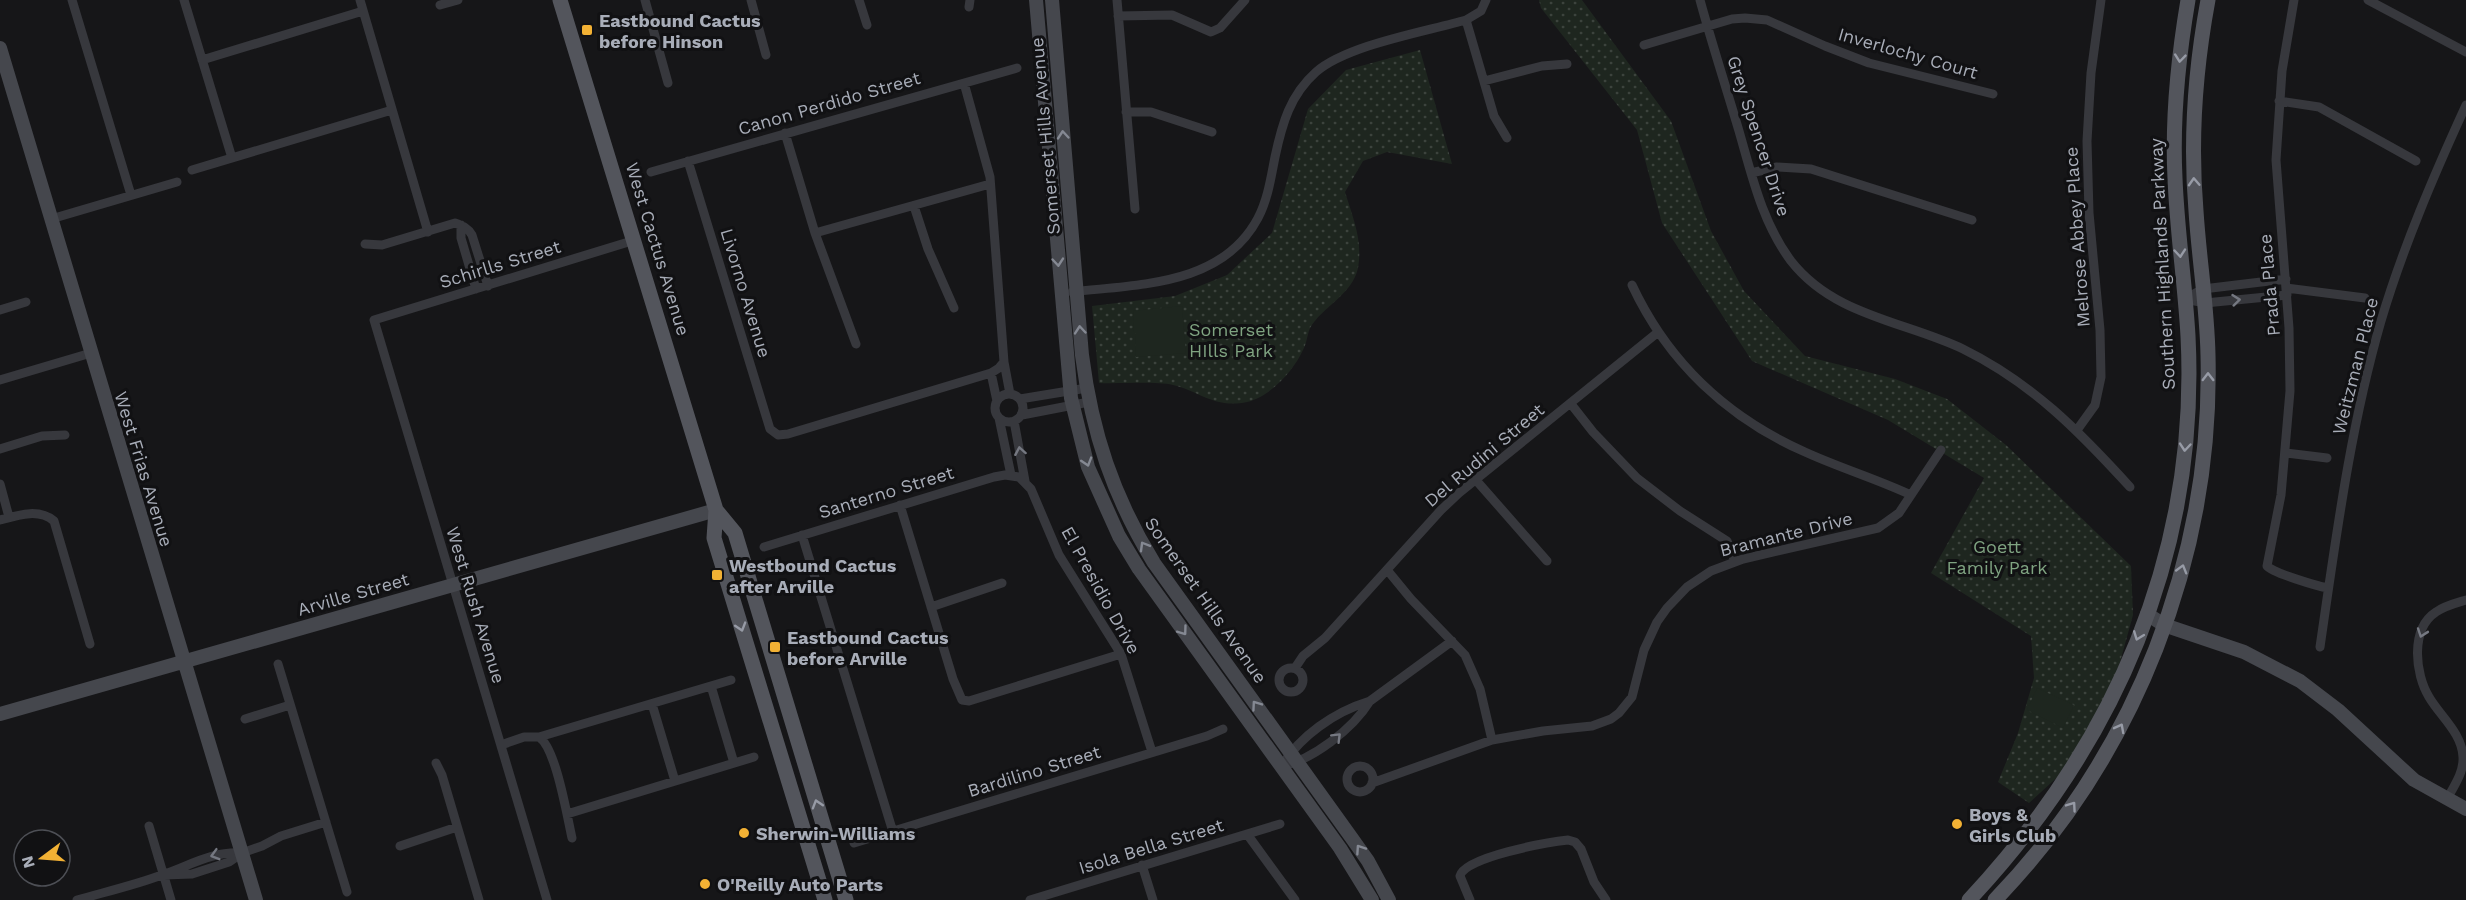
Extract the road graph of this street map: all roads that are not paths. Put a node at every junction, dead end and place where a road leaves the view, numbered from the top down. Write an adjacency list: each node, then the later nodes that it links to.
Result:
1 (72, 0): 52 (street)
2 (184, 0): 30 (street)
3 (360, 0): 21 (street)
4 (458, 0): 20 (street)
5 (560, 0): 60 (main road, West Cactus Avenue)
6 (645, 0): 34 (street)
7 (751, 0): 29 (street)
8 (859, 0): 24 (street)
9 (1036, 0): 67 (street, Somerset Hills Avenue, one-way to 67)
10 (1052, 0): 66 (street, Somerset Hills Avenue, one-way to 10)
11 (1117, 0): 22 (street)
12 (1245, 0): 22 (street)
13 (1700, 0): 25 (street, Grey Spencer Drive)
14 (2101, 0): 90 (street, Melrose Abbey Place)
15 (2188, 0): 70 (main road, Southern Highlands Parkway, one-way to 70)
16 (2208, 0): 68 (main road, Southern Highlands Parkway, one-way to 16)
17 (2294, 0): 37 (street, Prada Place)
18 (2368, 0): 28 (street)
19 (1485, 3): 23 (street)
20 (440, 4)
21 (363, 11): 30 (street); 39 (street)
22 (1118, 16): 40 (street)
23 (1466, 20): 33 (street); 66 (street)
24 (867, 25)
25 (1707, 27): 26 (street, Inverlochy Court); 36 (street, Inverlochy Court); 49 (street, Grey Spencer Drive)
26 (1644, 45)
27 (0, 48): 55 (street, West Frias Avenue)
28 (2466, 52)
29 (766, 55)
30 (202, 60): 44 (street)
31 (1567, 64): 33 (street)
32 (1017, 68): 35 (street, Canon Perdido Street)
33 (1484, 81): 43 (street)
34 (668, 83)
35 (964, 83): 42 (street, Canon Perdido Street); 51 (street)
36 (1993, 94)
37 (2279, 101): 45 (street); 64 (street, Prada Place)
38 (2466, 105): 111 (street, Weitzman Place)
39 (392, 110): 44 (street); 58 (street)
40 (1126, 112): 41 (street); 54 (street)
41 (1212, 132)
42 (785, 133): 46 (street, Canon Perdido Street); 59 (street)
43 (1507, 138)
44 (232, 158): 47 (street)
45 (2416, 160)
46 (688, 161): 48 (street, Canon Perdido Street); 78 (street, Livorno Avenue)
47 (192, 170)
48 (651, 172)
49 (1751, 173): 56 (street); 90 (street, Grey Spencer Drive)
50 (177, 182): 52 (street)
51 (990, 184): 53 (street); 78 (street)
52 (131, 195): 55 (street)
53 (914, 206): 59 (street); 72 (street)
54 (1135, 208)
55 (51, 219): 77 (street, West Frias Avenue)
56 (1972, 220)
57 (461, 225): 58 (street); 63 (street); 65 (street)
58 (428, 232): 61 (street)
59 (815, 233): 76 (street)
60 (635, 240): 63 (street, Schirlls Street); 102 (main road, West Cactus Avenue)
61 (365, 244)
62 (1632, 285): 75 (street)
63 (488, 286): 65 (street, Schirlls Street)
64 (2286, 287): 68 (street, one-way to 64); 68 (street); 69 (street); 94 (street, Prada Place)
65 (476, 289): 74 (street, Schirlls Street)
66 (1076, 291): 67 (street); 80 (street, Somerset Hills Avenue, one-way to 66)
67 (1061, 293): 81 (street, Somerset Hills Avenue)
68 (2204, 296): 70 (street); 115 (main road, Southern Highlands Parkway, one-way to 68)
69 (2365, 298)
70 (2185, 299): 114 (main road, Southern Highlands Parkway, one-way to 114)
71 (26, 302): 73 (street)
72 (954, 308)
73 (0, 310)
74 (374, 320): 110 (street, West Rush Avenue)
75 (1658, 333): 86 (street, Del Rudini Street); 100 (street)
76 (856, 344)
77 (91, 353): 79 (street); 120 (street, West Frias Avenue)
78 (998, 367): 82 (street); 84 (street)
79 (0, 380)
80 (1087, 388): 81 (street); 85 (street, Somerset Hills Avenue)
81 (1070, 391): 83 (street); 87 (street, Somerset Hills Avenue)
82 (1010, 394): 83 (street); 84 (street)
83 (1020, 399): 89 (street)
84 (997, 401): 88 (street)
85 (1089, 402): 87 (street); 136 (street, Somerset Hills Avenue, one-way to 85)
86 (1571, 404): 97 (street, Del Rudini Street); 107 (street)
87 (1072, 405): 89 (street); 139 (street, Somerset Hills Avenue, one-way to 139)
88 (999, 418): 89 (street); 96 (street, El Presidio Drive)
89 (1018, 418): 96 (street, El Presidio Drive, one-way to 89)
90 (2077, 430): 99 (street, Grey Spencer Drive)
91 (65, 435): 92 (street)
92 (0, 449)
93 (1941, 450): 100 (street, Bramante Drive)
94 (2286, 453): 95 (street); 111 (street, Prada Place)
95 (2327, 458)
96 (1018, 477): 101 (street, Santerno Street); 119 (street, El Presidio Drive)
97 (1475, 479): 106 (street); 108 (street, Del Rudini Street)
98 (0, 484): 103 (street)
99 (2130, 487)
100 (1911, 495): 107 (street, Bramante Drive)
101 (900, 505): 104 (street, Santerno Street); 113 (street)
102 (716, 510): 110 (street, Arville Street); 164 (main road, West Cactus Avenue, one-way to 164); 165 (main road, West Cactus Avenue, one-way to 102)
103 (5, 518): 117 (street)
104 (802, 536): 105 (street, Santerno Street); 149 (street)
105 (764, 547)
106 (1547, 561)
107 (1735, 561): 132 (street, Bramante Drive)
108 (1388, 571): 116 (street); 122 (street, Del Rudini Street)
109 (1002, 583): 113 (street)
110 (452, 584): 120 (street, Arville Street); 133 (street, West Rush Avenue)
111 (2328, 588): 118 (street, Weitzman Place)
112 (2466, 600): 142 (street, one-way to 142)
113 (931, 606): 119 (street)
114 (2147, 614): 115 (street); 172 (main road, Southern Highlands Parkway, one-way to 172)
115 (2164, 625): 142 (street); 173 (main road, Southern Highlands Parkway, one-way to 115)
116 (1452, 641): 125 (street); 132 (street)
117 (90, 644)
118 (2320, 647)
119 (1121, 654): 134 (street, El Presidio Drive)
120 (184, 661): 128 (street, Arville Street); 154 (street, West Frias Avenue)
121 (278, 664): 127 (street)
122 (1295, 668)
123 (730, 680): 124 (street)
124 (711, 686): 126 (street); 138 (street)
125 (1370, 701): 136 (street, one-way to 125); 136 (street)
126 (652, 704): 131 (street); 140 (street)
127 (290, 705): 129 (street); 145 (street)
128 (0, 714)
129 (245, 719)
130 (1222, 729): 134 (street, Bardilino Street)
131 (539, 737): 133 (street); 144 (street)
132 (1492, 740): 141 (street, Bramante Drive)
133 (501, 745): 163 (street, West Rush Avenue)
134 (1152, 752): 149 (street, Bardilino Street)
135 (754, 757): 138 (street)
136 (1294, 758): 139 (street); 169 (street, Somerset Hills Avenue, one-way to 136)
137 (436, 763): 148 (street)
138 (734, 763): 140 (street)
139 (1281, 767): 168 (street, Somerset Hills Avenue)
140 (675, 781): 144 (street)
141 (1372, 783)
142 (2447, 799): 143 (street)
143 (2466, 809)
144 (567, 814): 151 (street)
145 (326, 822): 154 (street); 157 (street)
146 (1280, 824): 150 (street, Isola Bella Street)
147 (149, 826): 156 (street)
148 (457, 827): 153 (street); 162 (street)
149 (893, 832): 152 (street, Bardilino Street)
150 (1247, 834): 155 (street, Isola Bella Street); 167 (street)
151 (572, 838)
152 (854, 843)
153 (400, 846)
154 (242, 853): 156 (street); 161 (street, West Frias Avenue)
155 (1142, 865): 158 (street, Isola Bella Street); 166 (street)
156 (164, 875): 159 (street); 160 (street)
157 (347, 892)
158 (1035, 899)
159 (77, 900)
160 (171, 900)
161 (256, 900)
162 (479, 900)
163 (548, 900)
164 (825, 900)
165 (846, 900)
166 (1153, 900)
167 (1294, 900)
168 (1372, 900)
169 (1389, 900)
170 (1470, 900): 171 (street)
171 (1606, 900)
172 (1969, 900)
173 (1995, 900)

